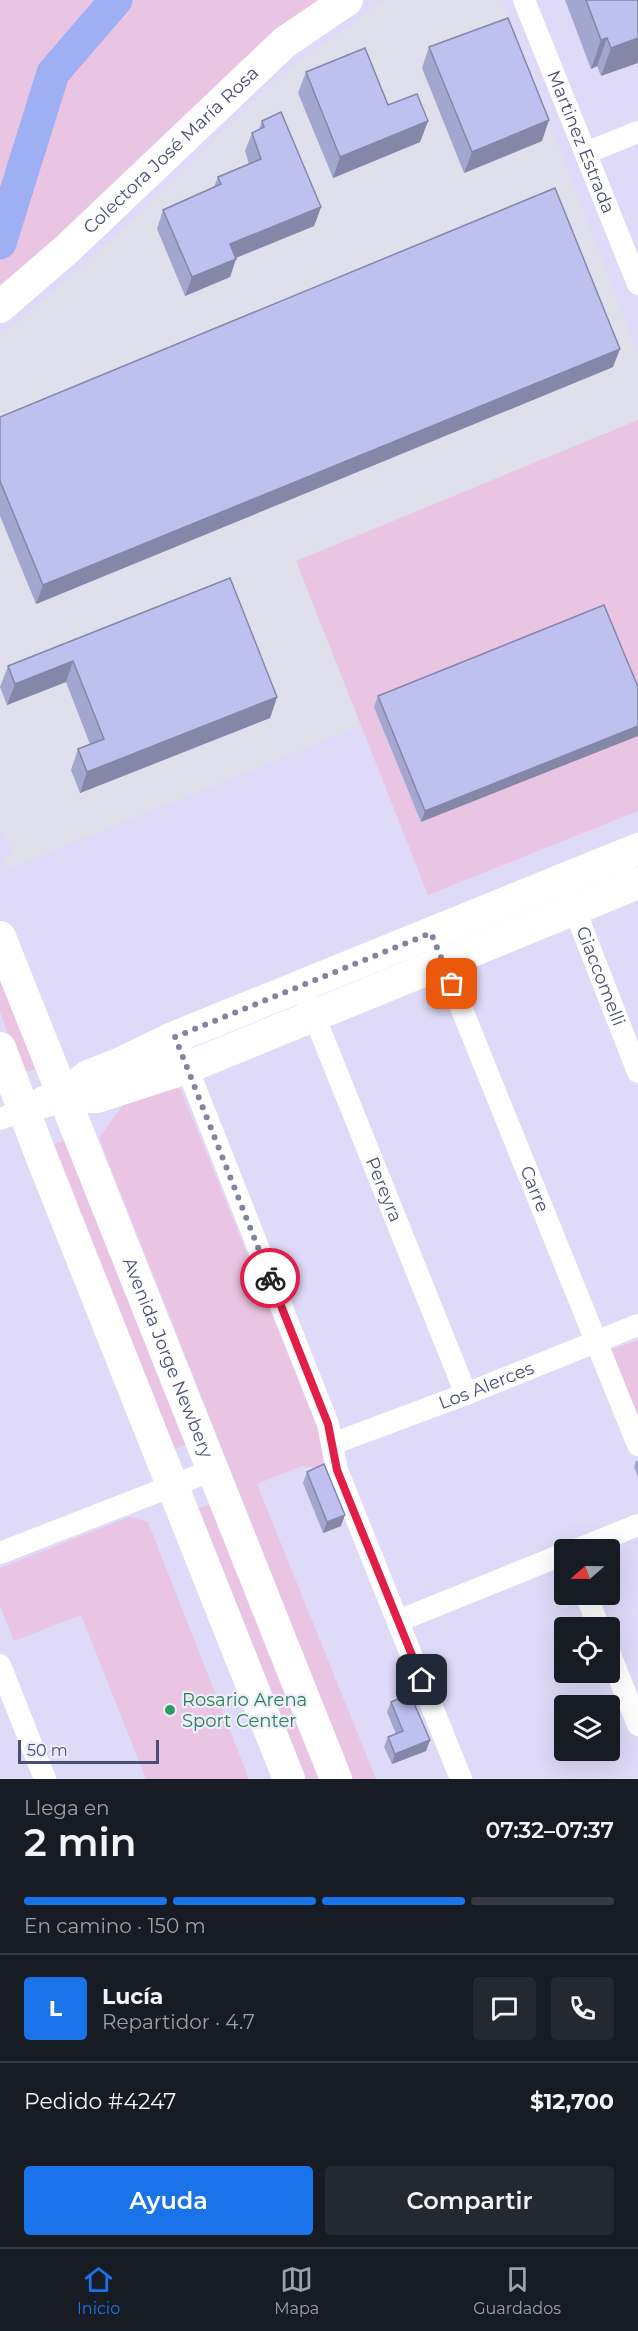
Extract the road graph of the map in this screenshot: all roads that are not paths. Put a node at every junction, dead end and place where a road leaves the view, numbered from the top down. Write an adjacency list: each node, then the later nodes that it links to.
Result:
1 (116, 0): 6 (highway)
2 (347, 0): 8 (main road, Colectora José María Rosa)
3 (524, 0): 5 (street, Martinez Estrada)
4 (638, 132): 5 (street)
5 (586, 153): 7 (street, Martinez Estrada)
6 (0, 243)
7 (638, 284)
8 (0, 307)
9 (638, 849): 10 (main road)
10 (563, 880): 12 (street, Giaccomelli); 13 (main road)
11 (638, 883): 12 (main road)
12 (574, 909): 15 (main road); 21 (street, Giaccomelli)
13 (431, 933): 15 (street, Carre); 16 (main road)
14 (0, 937): 22 (main road, Avenida Jorge Newbery)
15 (443, 963): 17 (main road); 25 (street, Carre)
16 (303, 985): 17 (street, Pereyra); 18 (main road)
17 (314, 1016): 20 (main road); 26 (street, Pereyra)
18 (175, 1037): 20 (street); 22 (main road)
19 (0, 1048): 23 (main road)
20 (186, 1068): 22 (main road); 27 (street)
21 (638, 1072)
22 (63, 1096): 23 (main road); 29 (main road, Avenida Jorge Newbery)
23 (12, 1114): 30 (main road)
24 (638, 1325): 25 (street, Los Alerces)
25 (596, 1341): 26 (street, Los Alerces); 28 (street, Carre)
26 (466, 1394): 27 (street, Los Alerces)
27 (332, 1444): 35 (street)
28 (638, 1445)
29 (213, 1470): 30 (street); 41 (main road, Avenida Jorge Newbery)
30 (171, 1486): 33 (street); 40 (main road)
31 (638, 1524): 32 (street)
32 (602, 1539)
33 (0, 1553)
34 (554, 1558): 35 (street)
35 (398, 1621): 42 (street)
36 (0, 1665): 39 (street)
37 (620, 1680): 38 (street)
38 (638, 1725)
39 (45, 1779)
40 (289, 1779)
41 (336, 1779)
42 (461, 1779)

